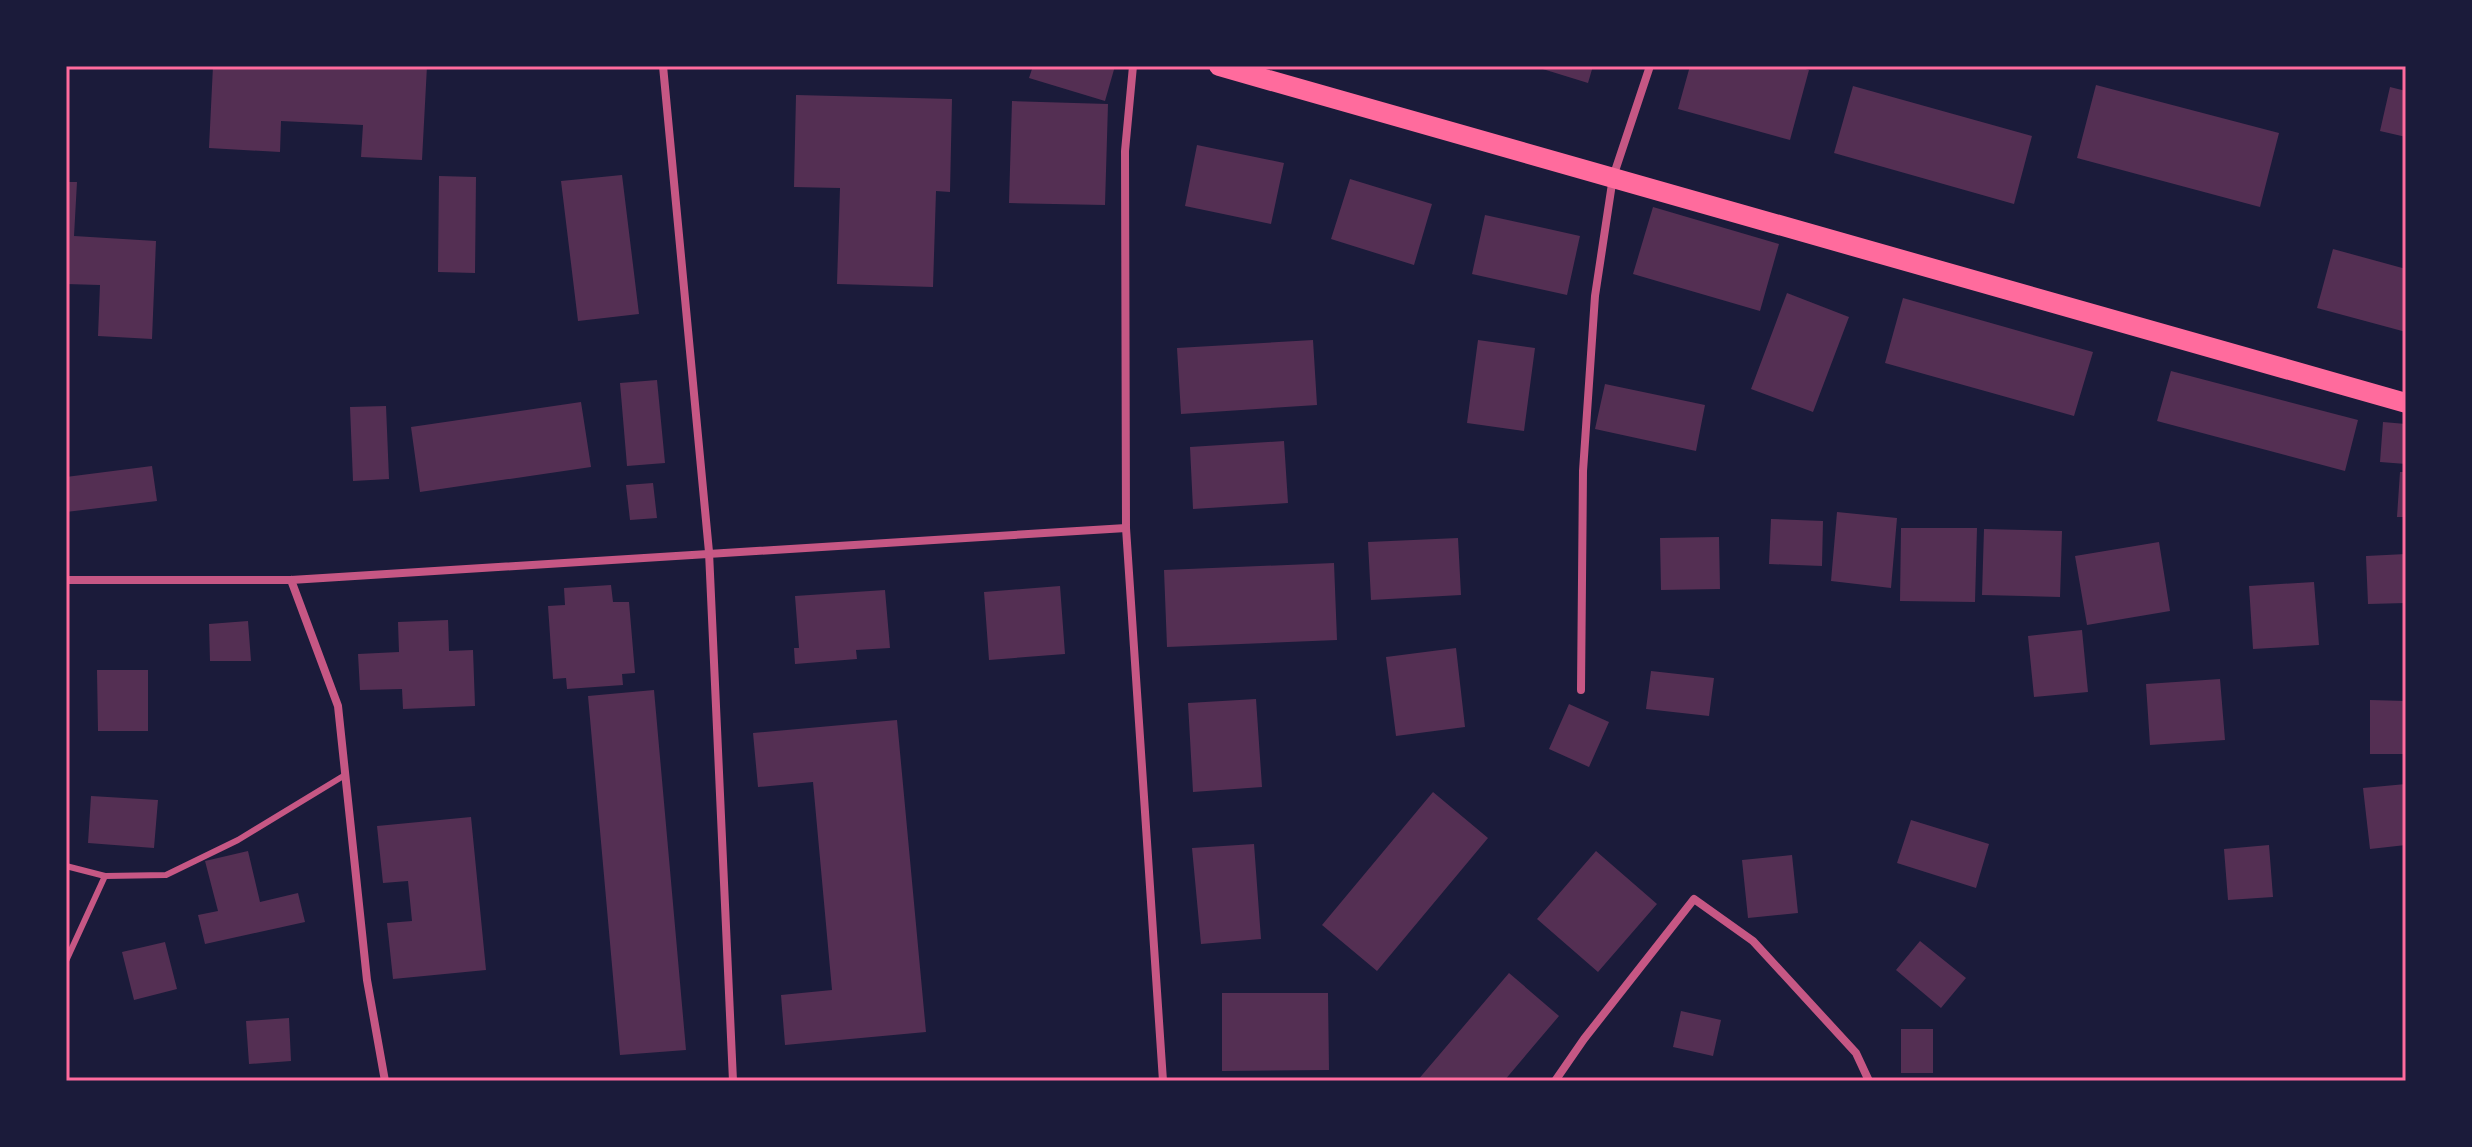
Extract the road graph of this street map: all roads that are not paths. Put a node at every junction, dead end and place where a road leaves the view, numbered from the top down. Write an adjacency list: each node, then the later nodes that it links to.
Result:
1 (663, 66): 8 (street)
2 (1133, 66): 7 (street)
3 (1219, 66): 5 (main road)
4 (1650, 66): 5 (street)
5 (1613, 177): 6 (main road); 11 (street)
6 (2406, 403)
7 (1126, 528): 8 (street); 18 (street)
8 (709, 552): 10 (street); 17 (street)
9 (66, 580): 10 (street)
10 (291, 580): 12 (street)
11 (1581, 690)
12 (345, 775): 14 (lane); 16 (street)
13 (66, 866): 14 (lane)
14 (105, 876): 15 (lane)
15 (66, 961)
16 (385, 1081)
17 (733, 1081)
18 (1163, 1081)
19 (1555, 1081): 20 (street)
20 (1869, 1081)

